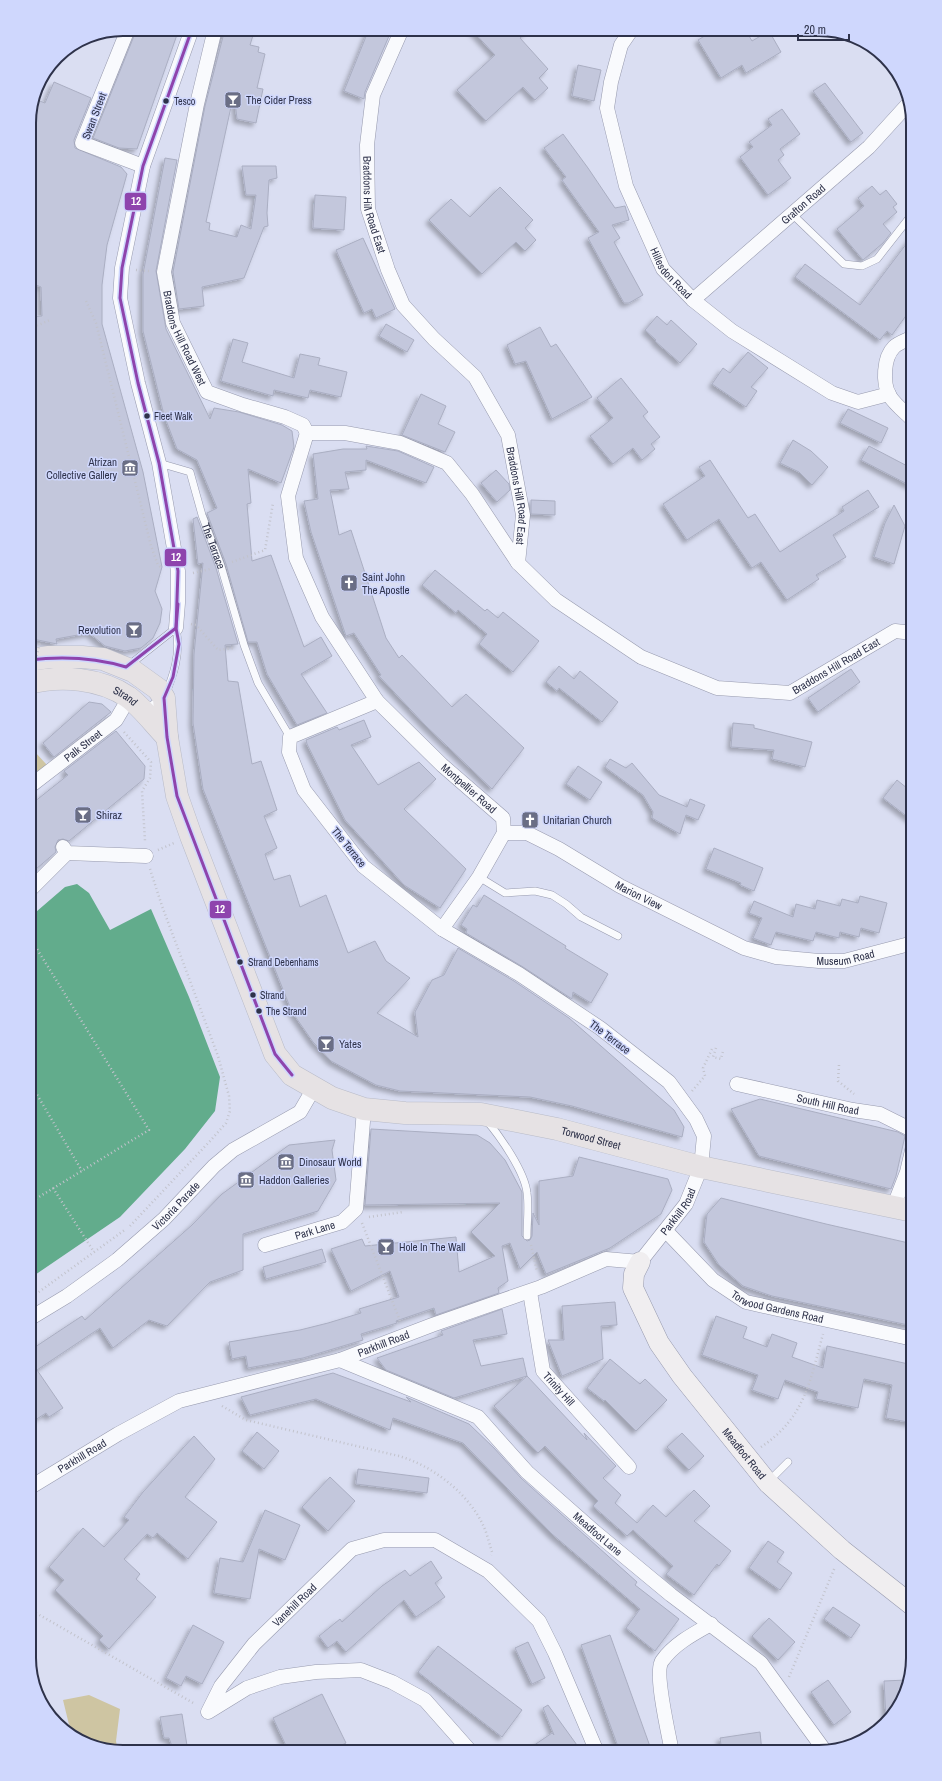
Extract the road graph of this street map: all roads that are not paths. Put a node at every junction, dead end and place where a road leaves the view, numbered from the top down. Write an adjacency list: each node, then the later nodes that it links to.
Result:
1 (125, 36): 7 (street, Swan Street)
2 (189, 36): 7 (street)
3 (213, 36): 14 (street, Braddons Hill Road West)
4 (399, 36): 16 (street, Braddons Hill Road East)
5 (627, 36): 10 (street, Hillesdon Road)
6 (904, 108): 8 (street, Grafton Road)
7 (143, 166): 15 (street)
8 (792, 214): 9 (lane); 10 (street, Grafton Road)
9 (906, 222)
10 (693, 300): 12 (street, Hillesdon Road)
11 (906, 341): 12 (street)
12 (889, 394): 13 (street)
13 (906, 414)
14 (307, 433): 16 (street); 24 (street, Montpellier Road)
15 (159, 463): 17 (street); 26 (lane, The Terrace)
16 (518, 564): 18 (street, Braddons Hill Road East)
17 (176, 626): 20 (lane); 23 (lane)
18 (906, 632)
19 (42, 653): 20 (main road)
20 (126, 668): 23 (main road)
21 (36, 682): 22 (main road, Strand)
22 (129, 698): 23 (lane); 25 (main road, Strand); 27 (street, Palk Street)
23 (164, 698): 25 (main road)
24 (377, 701): 26 (street); 28 (street, Montpellier Road)
25 (167, 737): 37 (main road, Torwood Street)
26 (290, 737): 32 (street, The Terrace)
27 (36, 781)
28 (504, 833): 30 (street); 35 (street, Marion View)
29 (146, 856): 31 (street)
30 (481, 873): 32 (street); 33 (lane)
31 (36, 883)
32 (442, 929): 41 (street, The Terrace)
33 (618, 936)
34 (906, 945): 35 (street, Museum Road)
35 (776, 957)
36 (737, 1084): 40 (street, South Hill Road)
37 (314, 1088): 38 (main road, Torwood Street); 49 (street, Victoria Parade)
38 (364, 1109): 39 (main road, Torwood Street); 46 (street, Park Lane)
39 (481, 1114): 41 (main road, Torwood Street); 45 (lane)
40 (906, 1127)
41 (701, 1167): 43 (main road, Torwood Street); 44 (street, Parkhill Road)
42 (906, 1182): 43 (street)
43 (903, 1210)
44 (666, 1231): 47 (street, Parkhill Road); 50 (street, Torwood Gardens Road)
45 (527, 1236)
46 (265, 1245)
47 (640, 1262): 48 (street, Parkhill Road); 54 (street, Meadfoot Road)
48 (536, 1290): 51 (street, Parkhill Road); 53 (street, Trinity Hill)
49 (36, 1315)
50 (906, 1337)
51 (340, 1360): 55 (street, Parkhill Road); 57 (street, Meadfoot Lane)
52 (788, 1462): 54 (lane)
53 (629, 1467)
54 (768, 1483): 56 (street, Meadfoot Road)
55 (36, 1484)
56 (906, 1600)
57 (711, 1624): 60 (street); 61 (street, Meadfoot Lane)
58 (465, 1745): 59 (street, Vanehill Road)
59 (594, 1745)
60 (671, 1745)
61 (820, 1745)

